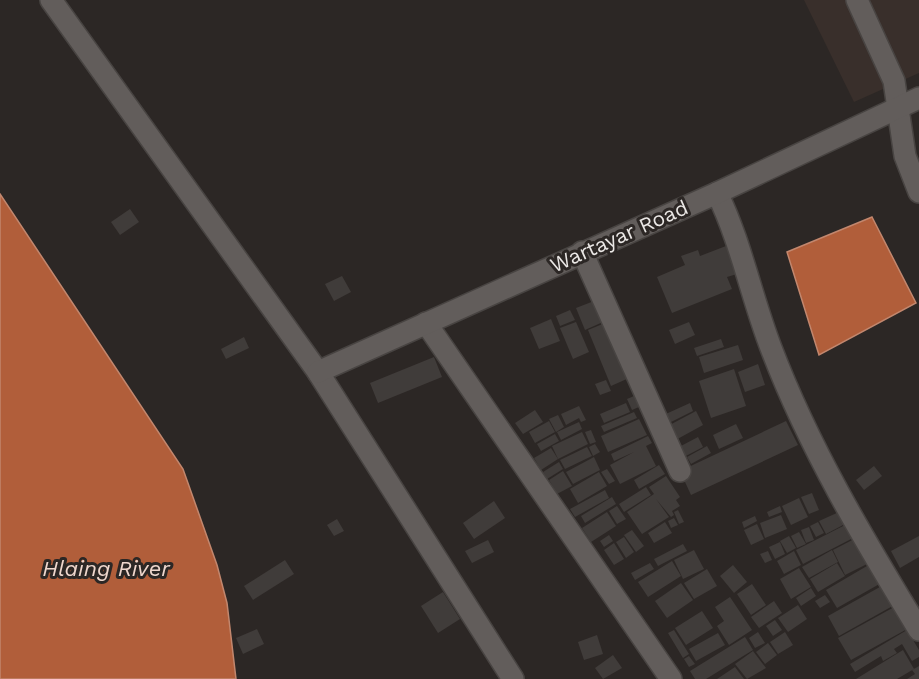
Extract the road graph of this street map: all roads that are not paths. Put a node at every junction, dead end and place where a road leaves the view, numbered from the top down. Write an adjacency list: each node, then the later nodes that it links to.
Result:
1 (51, 0): 9 (street)
2 (857, 0): 4 (street)
3 (919, 98): 4 (street, Wartayar Road)
4 (896, 109): 5 (street); 6 (street, Wartayar Road)
5 (919, 192)
6 (717, 193): 7 (street, Wartayar Road); 11 (street)
7 (582, 252): 8 (street, Wartayar Road); 10 (street)
8 (426, 323): 9 (street, Wartayar Road); 13 (street)
9 (318, 372): 12 (street)
10 (680, 471)
11 (919, 630)
12 (513, 679)
13 (671, 679)

